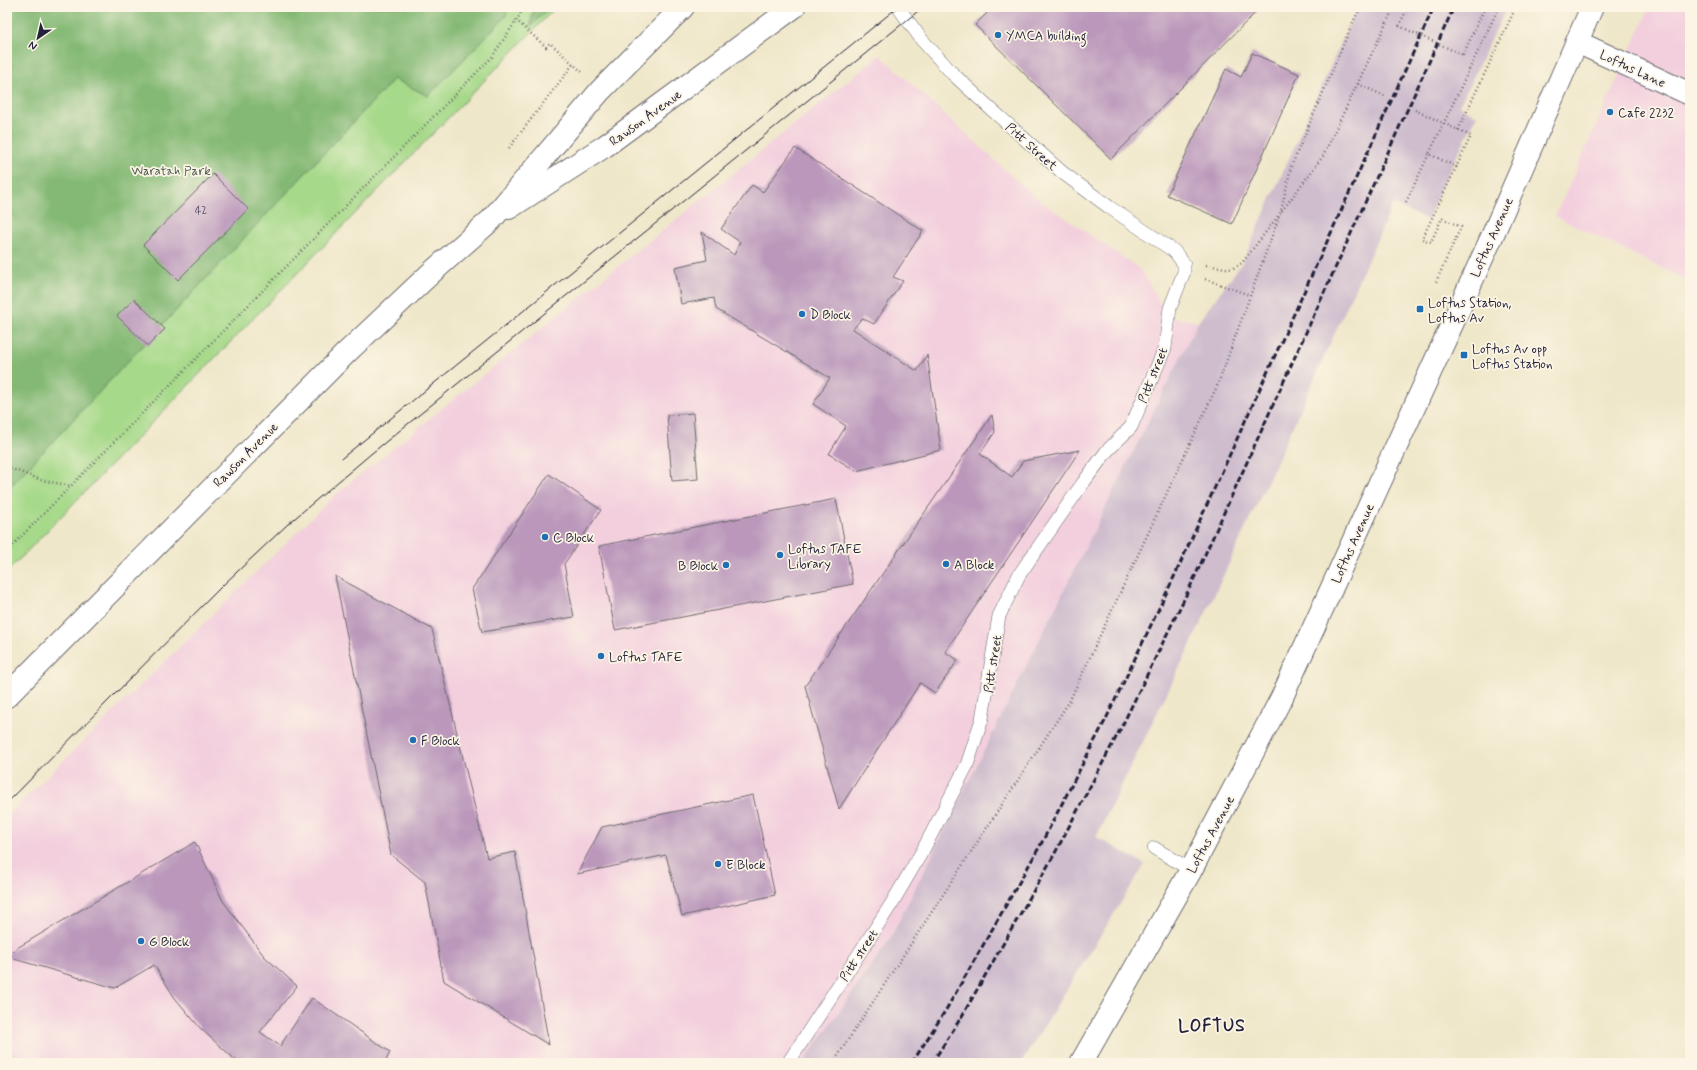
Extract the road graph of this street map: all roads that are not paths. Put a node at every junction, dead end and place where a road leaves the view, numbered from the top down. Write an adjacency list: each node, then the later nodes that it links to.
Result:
1 (683, 7): 7 (street, Rawson Avenue)
2 (794, 7): 7 (street, Rawson Avenue)
3 (1592, 7): 5 (street, Loftus Avenue)
4 (904, 9): 8 (lane, Pitt Street)
5 (1576, 42): 6 (street, Loftus Lane); 11 (street, Loftus Avenue)
6 (1690, 94)
7 (491, 220): 9 (street, Rawson Avenue)
8 (1184, 268): 12 (lane, Pitt street)
9 (7, 696)
10 (1154, 848): 11 (lane)
11 (1191, 870): 13 (street, Loftus Avenue)
12 (788, 1063)
13 (1081, 1063)

